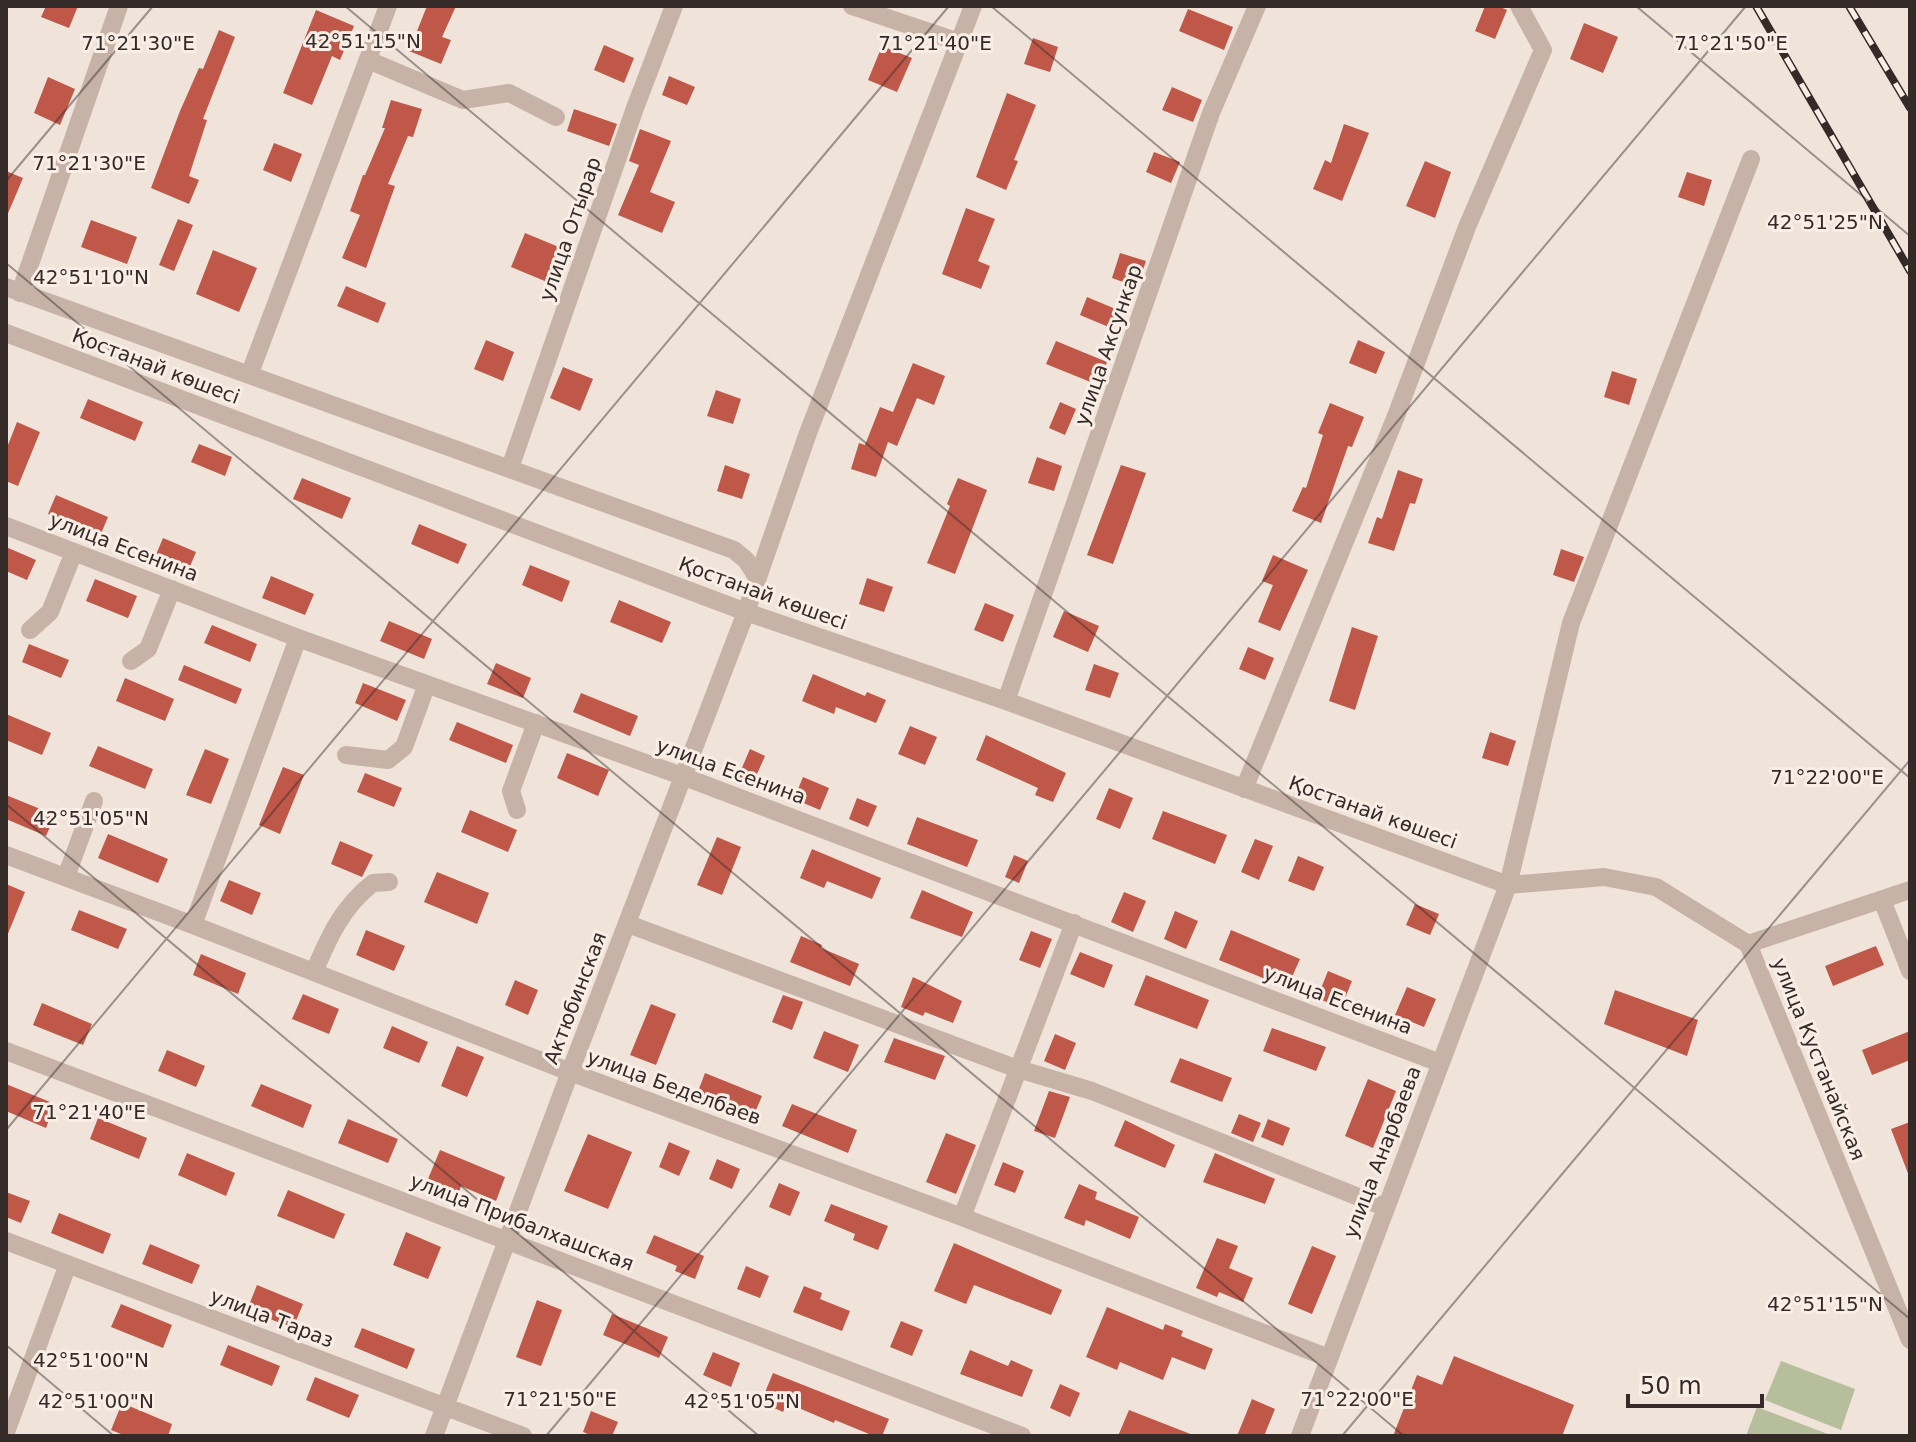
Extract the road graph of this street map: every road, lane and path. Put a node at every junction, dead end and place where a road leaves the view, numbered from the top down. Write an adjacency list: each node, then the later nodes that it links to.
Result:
1 (119, 6): 12 (street)
2 (388, 6): 9 (street)
3 (674, 6): 15 (street, улица Отырар)
4 (852, 6): 8 (street)
5 (973, 6): 8 (street, Актюбинская)
6 (1257, 6): 25 (street, улица Аксункар)
7 (1519, 6): 29 (street)
8 (959, 42): 18 (street, Актюбинская)
9 (368, 60): 10 (street); 14 (street)
10 (556, 117)
11 (1751, 159): 35 (street, улица Анарбаева)
12 (13, 290): 14 (street)
13 (6, 333): 20 (street, Қостанай көшесі)
14 (250, 373): 15 (street)
15 (510, 468): 18 (street)
16 (6, 526): 17 (street, улица Есенина)
17 (74, 552): 19 (street, улица Есенина); 21 (street)
18 (757, 577): 20 (street, Актюбинская)
19 (172, 589): 22 (street, улица Есенина); 23 (street)
20 (746, 612): 25 (street, Қостанай көшесі); 28 (street, Актюбинская)
21 (30, 630)
22 (298, 638): 24 (street, улица Есенина); 40 (street)
23 (131, 661)
24 (427, 684): 26 (street, улица Есенина); 27 (street)
25 (1006, 701): 29 (street, Қостанай көшесі)
26 (536, 723): 28 (street, улица Есенина); 31 (street)
27 (346, 755)
28 (682, 776): 38 (street, улица Есенина); 39 (street, Актюбинская)
29 (1244, 789): 35 (street, Қостанай көшесі)
30 (94, 801): 33 (street)
31 (517, 810)
32 (6, 855): 33 (street, улица Беделбаев)
33 (66, 877): 40 (street, улица Беделбаев)
34 (389, 882): 43 (street)
35 (1508, 885): 41 (street, улица Кустанайская); 45 (street, улица Анарбаева)
36 (1910, 890): 37 (street)
37 (1882, 900): 41 (street); 42 (street)
38 (1074, 923): 45 (street, улица Есенина); 46 (street)
39 (628, 924): 46 (street); 47 (street, Актюбинская)
40 (193, 925): 43 (street, улица Беделбаев)
41 (1748, 944): 53 (street, улица Кустанайская)
42 (1910, 971)
43 (314, 972): 47 (street, улица Беделбаев)
44 (6, 1051): 50 (street, улица Прибалхашская)
45 (1440, 1063): 48 (street, улица Анарбаева)
46 (1018, 1069): 48 (street); 49 (street)
47 (570, 1072): 49 (street, улица Беделбаев); 50 (street, Актюбинская)
48 (1384, 1207): 54 (street, улица Анарбаева)
49 (962, 1217): 54 (street, улица Беделбаев)
50 (508, 1239): 55 (street, Актюбинская); 59 (street, улица Прибалхашская)
51 (6, 1241): 52 (street, улица Тараз)
52 (68, 1264): 55 (street, улица Тараз); 56 (street)
53 (1910, 1340)
54 (1329, 1358): 60 (street, улица Анарбаева)
55 (445, 1406): 57 (street, Актюбинская); 58 (street, улица Тараз)
56 (6, 1432)
57 (434, 1436)
58 (523, 1436)
59 (1022, 1436)
60 (1300, 1436)

